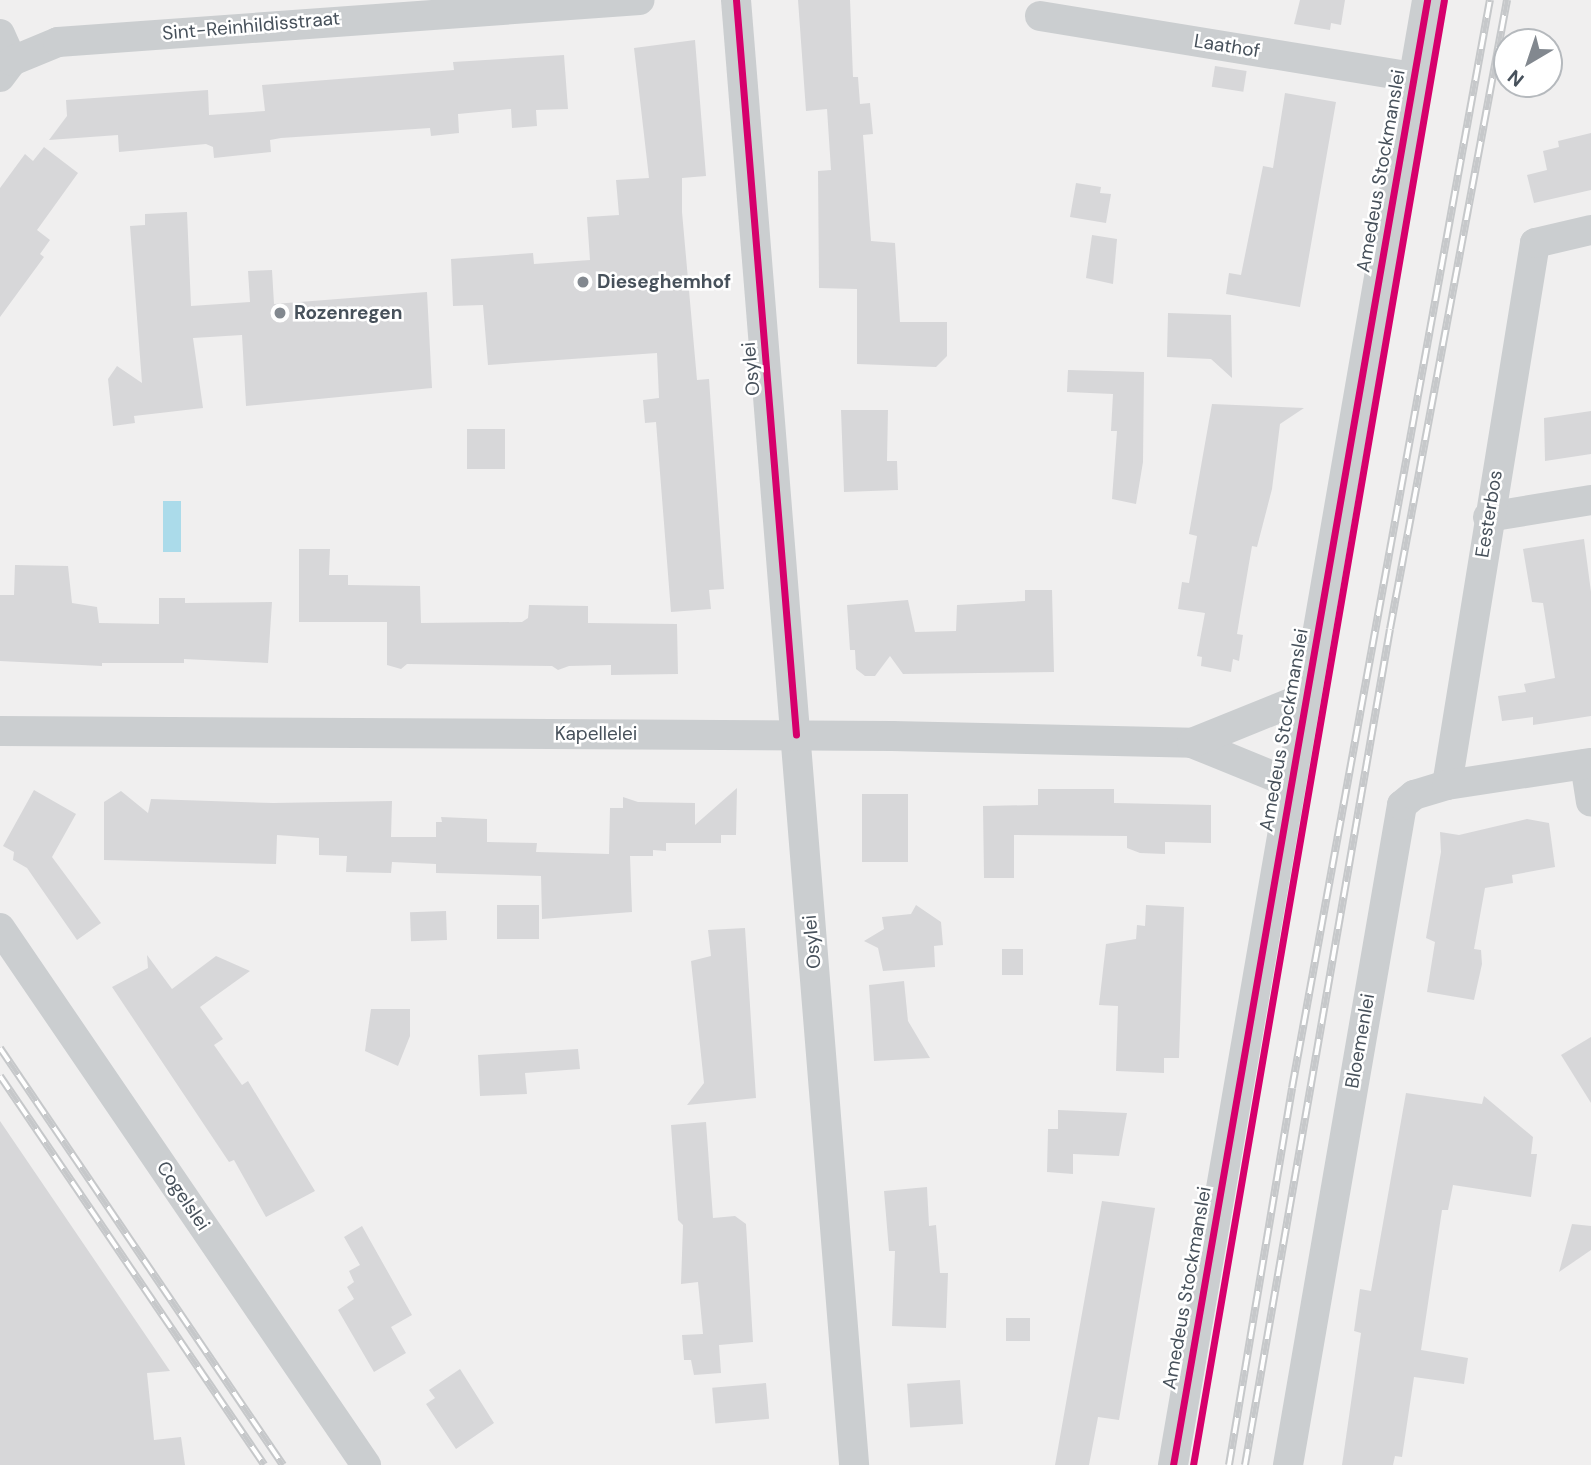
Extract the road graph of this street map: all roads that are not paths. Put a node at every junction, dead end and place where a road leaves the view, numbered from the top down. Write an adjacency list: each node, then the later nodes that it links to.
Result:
1 (639, 0): 4 (street, Sint-Reinhildisstraat)
2 (736, 0): 14 (street, Osylei)
3 (1427, 0): 8 (street, Amedeus Stockmanslei)
4 (390, 7): 7 (street, Sint-Reinhildisstraat)
5 (1040, 16): 8 (street, Laathof)
6 (0, 34): 7 (street)
7 (6, 69)
8 (1413, 77): 12 (street, Amedeus Stockmanslei)
9 (1591, 230): 11 (street, Eesterbos)
10 (1591, 500): 11 (street)
11 (1488, 517): 18 (street, Eesterbos)
12 (1306, 697): 15 (street, Kapellelei); 17 (street, Amedeus Stockmanslei)
13 (0, 732): 14 (street, Kapellelei)
14 (796, 736): 15 (street, Kapellelei); 22 (street, Osylei)
15 (1192, 743): 17 (street, Kapellelei)
16 (1588, 763): 18 (street, Bloemenlei); 19 (street, Bloemenlei)
17 (1290, 783): 23 (street, Amedeus Stockmanslei)
18 (1447, 785): 24 (street, Bloemenlei)
19 (1591, 802)
20 (0, 928): 21 (street, Cogelslei)
21 (366, 1465)
22 (854, 1465)
23 (1173, 1465)
24 (1287, 1465)

